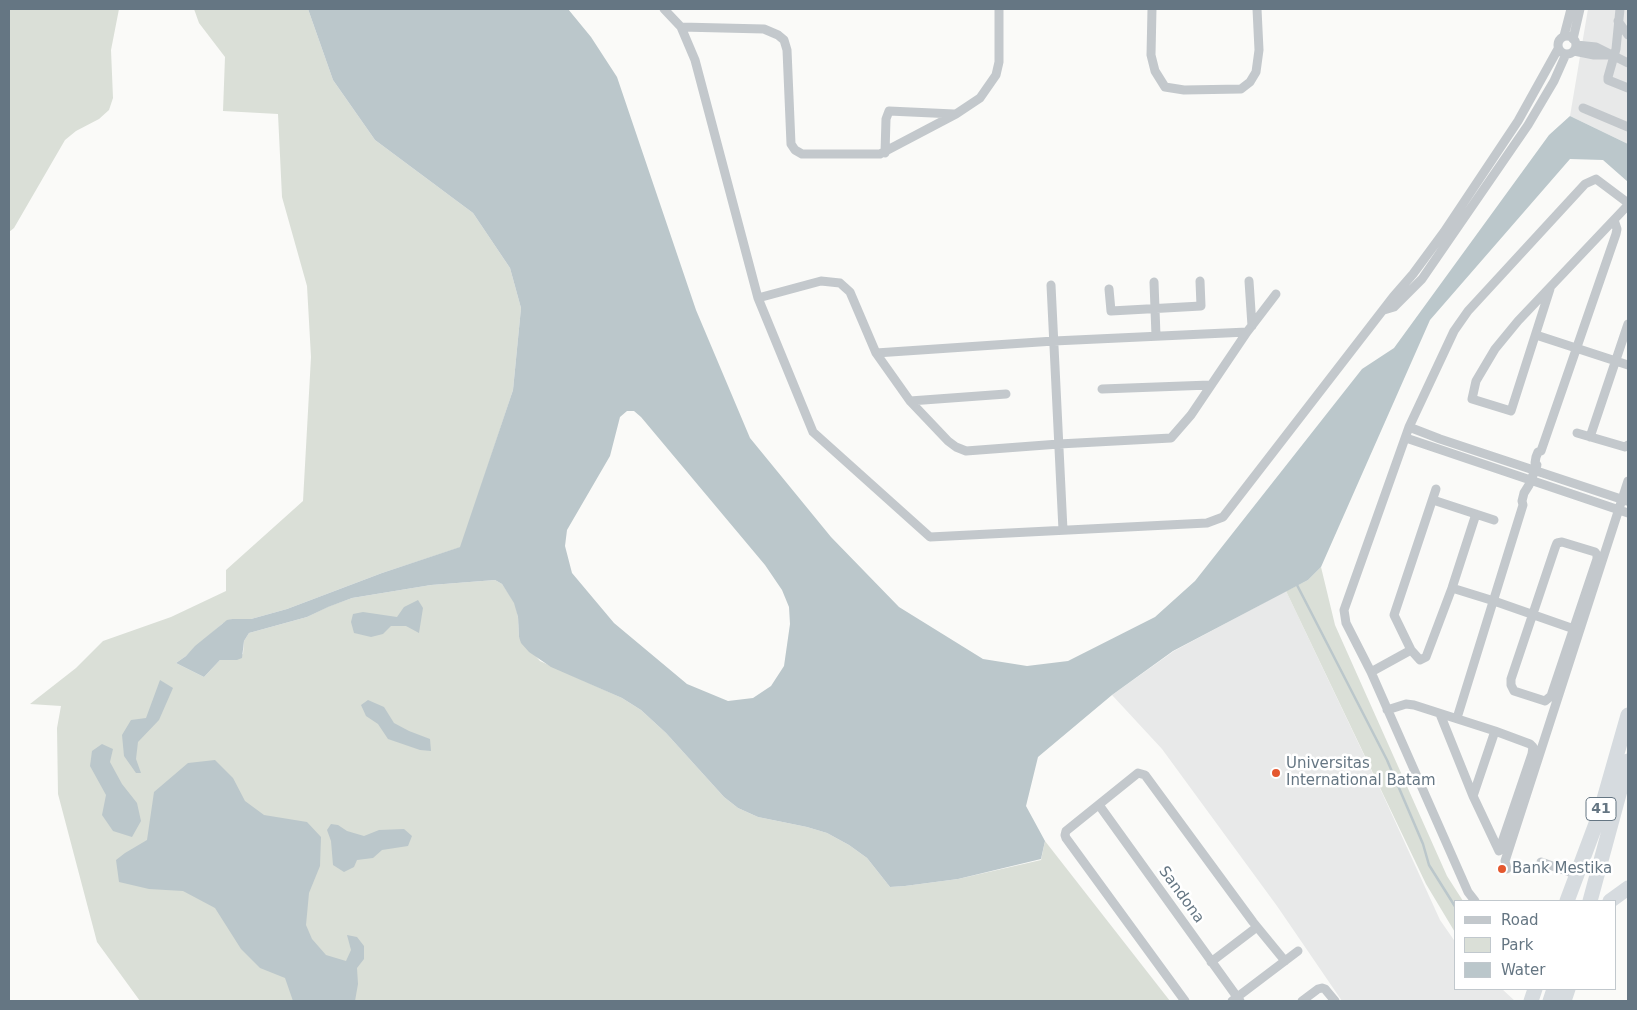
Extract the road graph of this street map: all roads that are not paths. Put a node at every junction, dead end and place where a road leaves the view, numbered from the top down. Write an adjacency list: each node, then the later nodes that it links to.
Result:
1 (664, 9): 9 (street)
2 (999, 9): 16 (street)
3 (1152, 9): 4 (street)
4 (1258, 9)
5 (1571, 9): 11 (street)
6 (1580, 9): 11 (street)
7 (1620, 9): 8 (street)
8 (1618, 22): 10 (street); 12 (street)
9 (681, 27): 18 (street); 28 (street)
10 (1628, 36)
11 (1569, 46): 12 (street); 60 (street)
12 (1613, 55): 13 (street); 14 (street)
13 (1628, 63)
14 (1628, 88)
15 (1583, 108): 17 (street)
16 (956, 114): 18 (street); 18 (street)
17 (1628, 127)
18 (884, 153)
19 (1628, 204): 20 (street); 43 (street)
20 (1614, 220): 26 (street); 35 (street)
21 (1200, 281): 29 (street)
22 (1248, 281): 31 (street)
23 (1154, 282): 29 (street)
24 (1051, 285): 34 (street)
25 (1110, 289): 29 (street)
26 (1550, 289): 32 (street); 32 (street)
27 (1276, 294): 31 (street)
28 (758, 298): 36 (street); 60 (street)
29 (1155, 309): 33 (street)
30 (1628, 324): 37 (street)
31 (1250, 329): 33 (street); 39 (street)
32 (1536, 335): 35 (street)
33 (1156, 336): 34 (street)
34 (1054, 341): 36 (street); 47 (street)
35 (1576, 348): 37 (street); 51 (street)
36 (876, 353): 42 (street)
37 (1615, 361): 38 (street); 45 (street)
38 (1628, 365)
39 (1210, 385): 40 (street); 47 (street)
40 (1102, 389)
41 (1006, 394): 42 (street)
42 (910, 401): 47 (street)
43 (1409, 427): 46 (street); 49 (street)
44 (1577, 433): 45 (street)
45 (1590, 437): 48 (street)
46 (1406, 438): 50 (street); 66 (street)
47 (1059, 444): 60 (street)
48 (1628, 445)
49 (1473, 450): 50 (street); 51 (street)
50 (1469, 459): 53 (street)
51 (1536, 467): 53 (street); 56 (street)
52 (1628, 481): 56 (street)
53 (1530, 482): 57 (street); 62 (street)
54 (1436, 489): 55 (street)
55 (1433, 500): 58 (street); 65 (street)
56 (1625, 500): 57 (street)
57 (1624, 511): 76 (street)
58 (1476, 514): 59 (street); 61 (street)
59 (1494, 520)
60 (1063, 530)
61 (1452, 588): 62 (street); 65 (street)
62 (1494, 601): 63 (street); 70 (street)
63 (1534, 615): 64 (street); 64 (street); 64 (street)
64 (1574, 629)
65 (1411, 650): 66 (street)
66 (1371, 672): 67 (street)
67 (1387, 710): 68 (street); 79 (street)
68 (1440, 714): 70 (street); 73 (street)
69 (1628, 715): 77 (highway, 41)
70 (1458, 718): 71 (street)
71 (1496, 731): 73 (street); 73 (street)
72 (1628, 761): 81 (highway, 41)
73 (1473, 796)
74 (1099, 805): 83 (street); 85 (street, Sandona); 88 (street)
75 (1541, 862): 77 (street)
76 (1507, 870)
77 (1578, 875): 80 (highway, 41)
78 (1628, 888): 82 (highway)
79 (1474, 900)
80 (1567, 900)
81 (1590, 900)
82 (1611, 900)
83 (1257, 926): 85 (street); 86 (street)
84 (1298, 951): 86 (street)
85 (1212, 962): 87 (street, Sandona)
86 (1285, 962): 87 (street)
87 (1237, 1000)
88 (1185, 1001)
89 (1302, 1001): 90 (street)
90 (1335, 1001)

